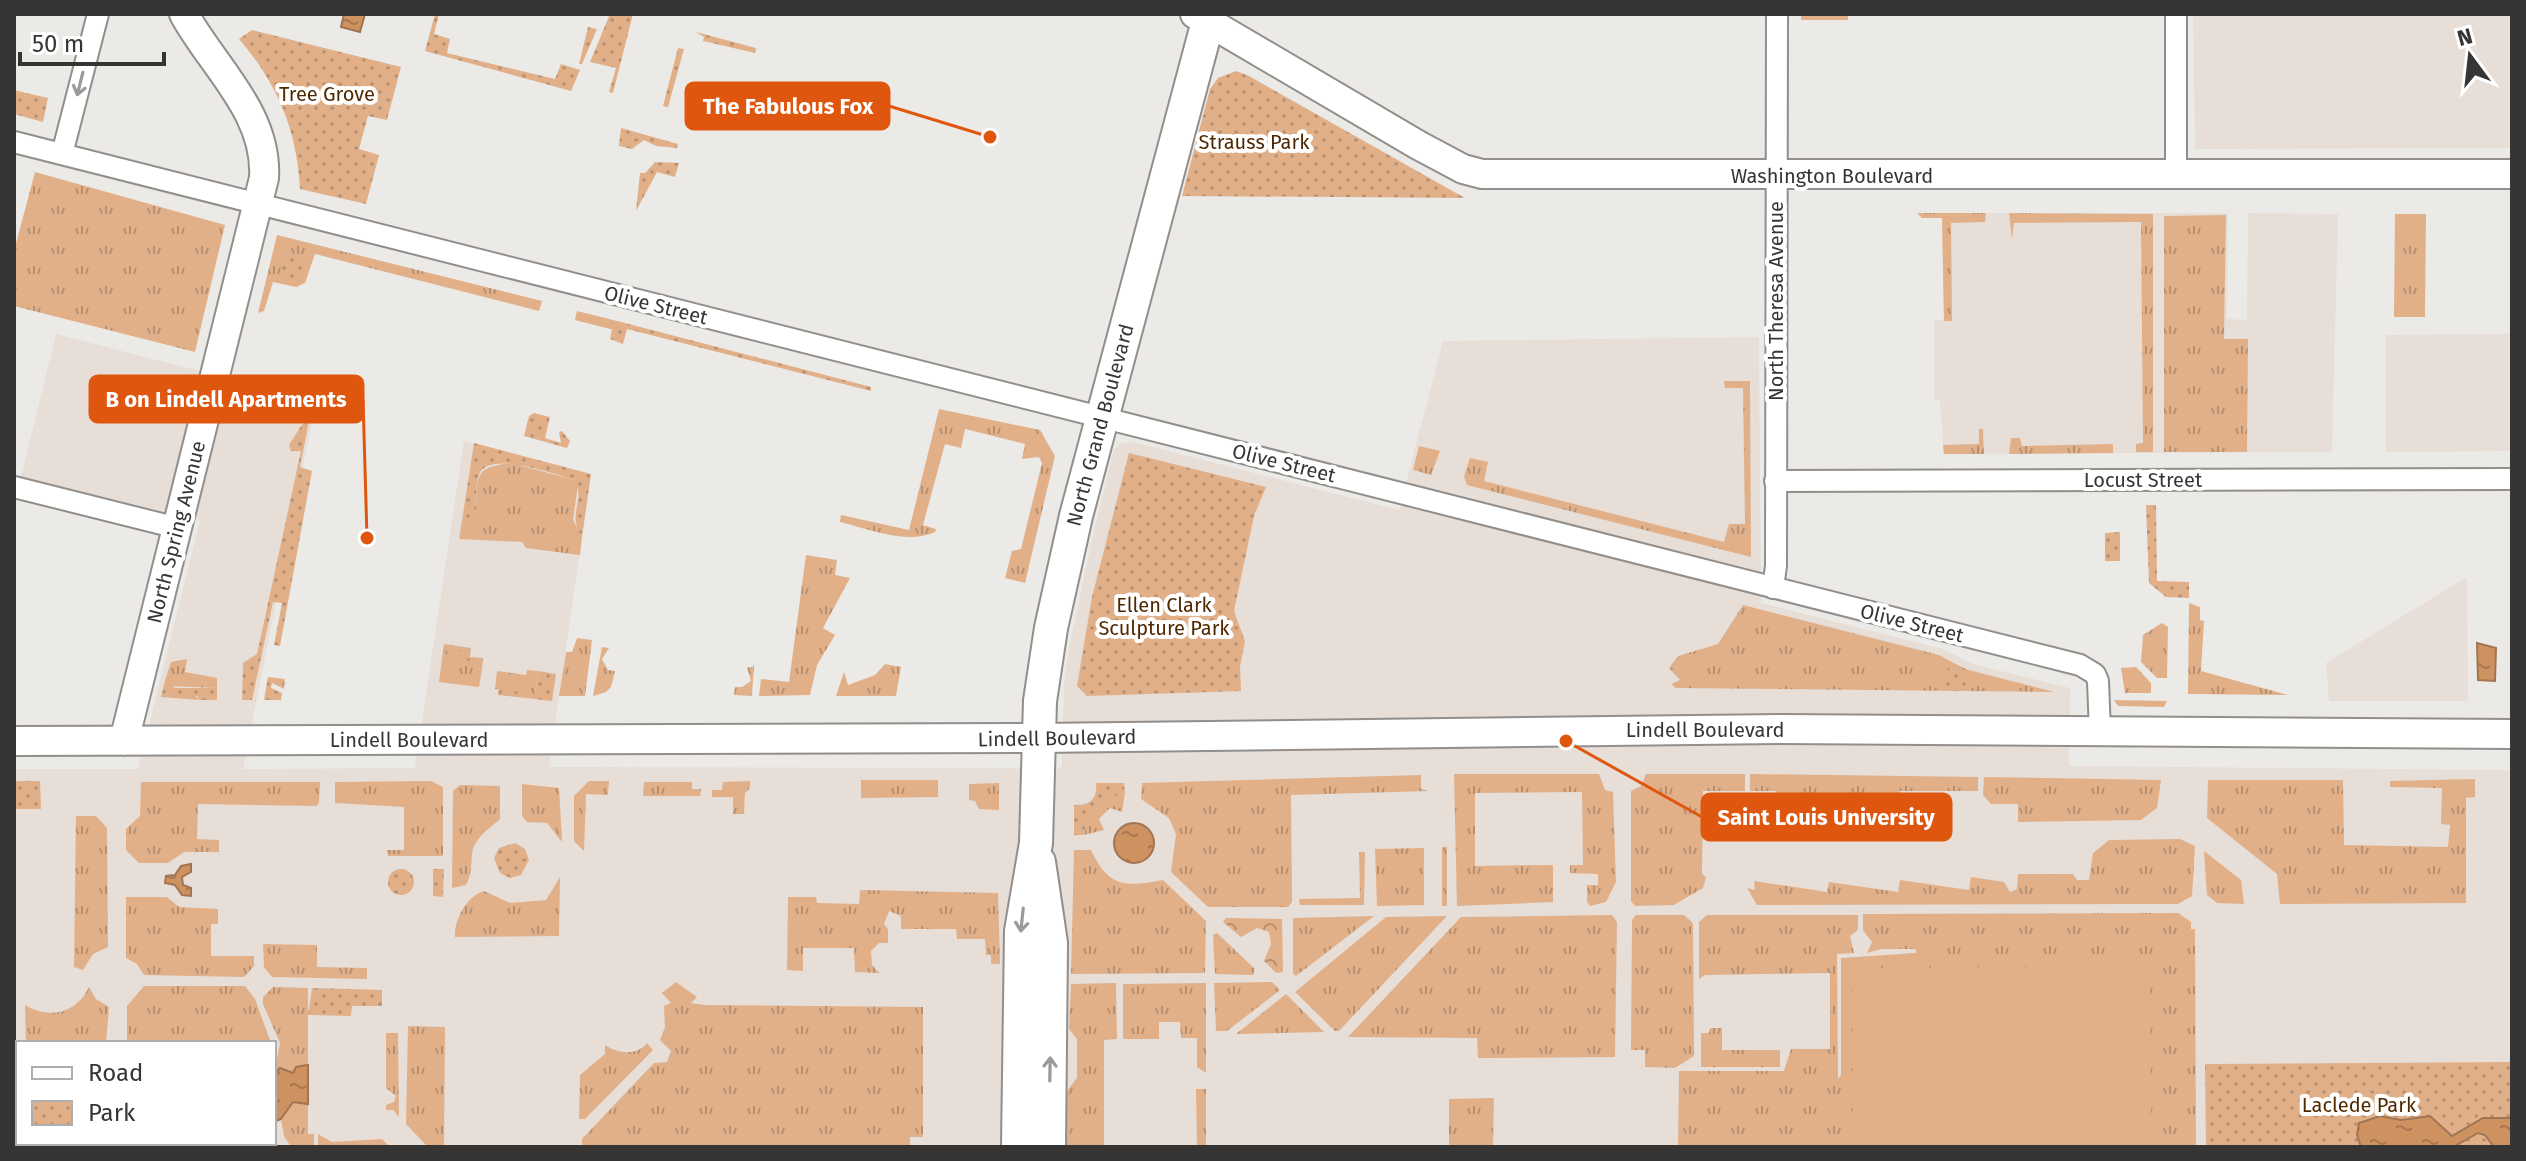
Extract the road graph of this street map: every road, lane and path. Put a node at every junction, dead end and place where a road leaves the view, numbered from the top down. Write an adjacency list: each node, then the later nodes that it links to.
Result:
1 (98, 14): 7 (street, one-way to 7)
2 (184, 14): 11 (main road, North Spring Avenue)
3 (1777, 14): 10 (street, North Theresa Avenue)
4 (2176, 14): 9 (street)
5 (1204, 17): 10 (main road, Washington Boulevard); 12 (main road, North Grand Boulevard)
6 (14, 142): 7 (street, Olive Street)
7 (62, 154): 11 (street, Olive Street)
8 (2512, 174): 9 (main road, Washington Boulevard)
9 (2176, 176): 10 (main road, Washington Boulevard)
10 (1776, 177): 14 (street, North Theresa Avenue)
11 (259, 204): 12 (street, Olive Street); 16 (main road, North Spring Avenue)
12 (1102, 416): 17 (street, Olive Street); 20 (main road, North Grand Boulevard)
13 (2512, 479): 14 (street, Locust Street)
14 (1775, 481): 17 (street, North Theresa Avenue)
15 (14, 487): 16 (street)
16 (178, 528): 22 (main road, North Spring Avenue)
17 (1773, 588): 18 (street, Olive Street)
18 (2100, 733): 19 (main road); 20 (main road, Lindell Boulevard)
19 (2512, 734)
20 (1038, 738): 22 (main road, Lindell Boulevard); 23 (main road, North Grand Boulevard)
21 (14, 741): 22 (main road, Lindell Boulevard)
22 (124, 741)
23 (1036, 843): 24 (main road, North Grand Boulevard, one-way to 24); 25 (main road, North Grand Boulevard, one-way to 23)
24 (1018, 1147)
25 (1049, 1147)

